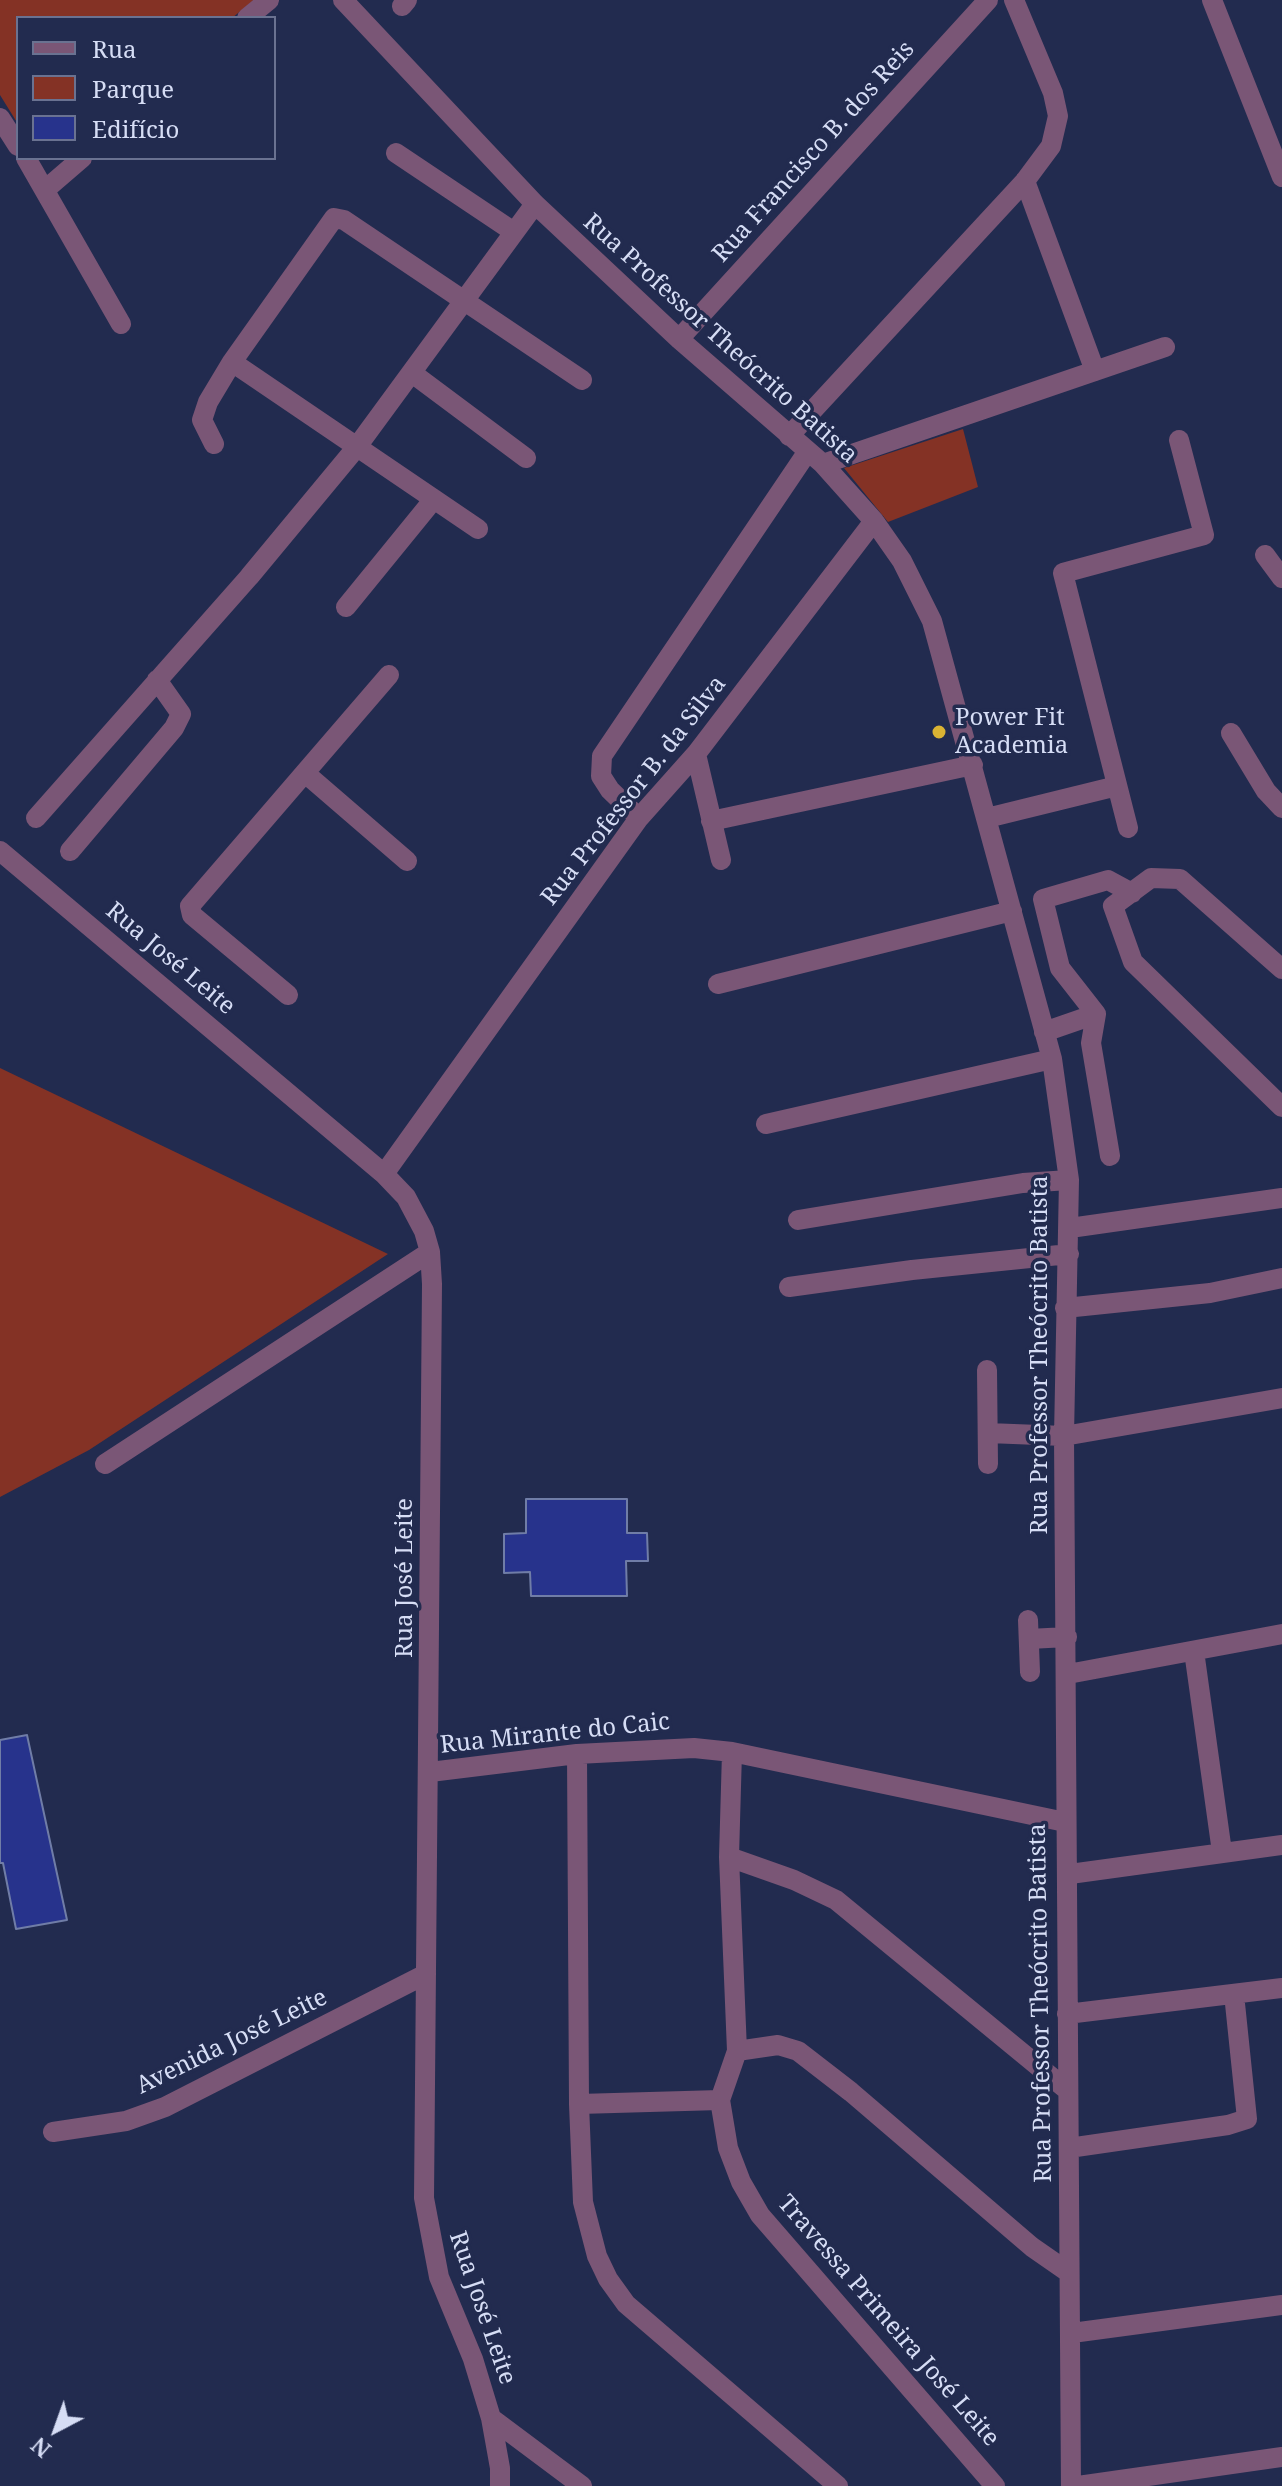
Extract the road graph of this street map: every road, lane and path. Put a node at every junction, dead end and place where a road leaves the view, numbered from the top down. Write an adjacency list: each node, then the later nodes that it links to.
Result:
1 (269, 0): 6 (street)
2 (343, 0): 15 (street, Rua Professor Theócrito Batista)
3 (988, 0): 19 (street, Rua Francisco B. dos Reis)
4 (1014, 0): 13 (street)
5 (1212, 0): 12 (street)
6 (249, 16)
7 (0, 118): 8 (street)
8 (16, 143)
9 (396, 153): 16 (street)
10 (27, 160): 14 (street)
11 (80, 160): 14 (street)
12 (1282, 177)
13 (1025, 181): 22 (street); 25 (street)
14 (46, 189): 18 (street)
15 (535, 204): 16 (street); 19 (street, Rua Professor Theócrito Batista)
16 (514, 232): 17 (street)
17 (465, 300): 21 (street); 23 (street); 24 (street)
18 (121, 324)
19 (679, 339): 25 (street, Rua Professor Theócrito Batista)
20 (1165, 347): 22 (street)
21 (232, 362): 27 (street); 28 (street)
22 (1095, 371): 30 (street)
23 (412, 373): 28 (street); 29 (street)
24 (582, 380)
25 (789, 436): 30 (street, Rua Professor Theócrito Batista)
26 (1179, 440): 43 (street)
27 (214, 444)
28 (356, 448): 31 (street); 38 (street)
29 (526, 458)
30 (816, 458): 32 (street, Rua Professor Theócrito Batista); 46 (street)
31 (434, 499): 33 (street); 36 (street)
32 (874, 521): 40 (street, Rua Professor B. da Silva); 41 (street, Rua Professor Theócrito Batista)
33 (478, 529)
34 (1265, 555): 35 (street)
35 (1282, 578)
36 (346, 607)
37 (389, 675): 42 (street)
38 (157, 680): 45 (street); 51 (street)
39 (1231, 733): 44 (street)
40 (696, 754): 46 (street, Rua Professor B. da Silva); 48 (street)
41 (973, 765): 47 (street, Rua Professor Theócrito Batista); 48 (street)
42 (305, 773): 53 (street); 58 (street)
43 (1117, 786): 47 (street); 49 (street)
44 (1282, 808)
45 (36, 818)
46 (639, 818): 65 (street, Rua Professor B. da Silva)
47 (987, 818): 55 (street, Rua Professor Theócrito Batista)
48 (711, 821): 52 (street)
49 (1128, 828)
50 (0, 851): 65 (street, Rua José Leite)
51 (70, 851)
52 (721, 860)
53 (407, 861)
54 (1132, 893): 56 (street); 59 (street); 62 (street)
55 (1012, 911): 57 (street); 60 (street, Rua Professor Theócrito Batista)
56 (1282, 969)
57 (718, 984)
58 (288, 995)
59 (1096, 1014): 60 (street); 64 (street)
60 (1044, 1032): 61 (street, Rua Professor Theócrito Batista)
61 (1052, 1059): 63 (street); 66 (street, Rua Professor Theócrito Batista)
62 (1282, 1107)
63 (766, 1124)
64 (1110, 1156)
65 (384, 1174): 70 (street, Rua José Leite)
66 (1069, 1180): 68 (street); 69 (street, Rua Professor Theócrito Batista)
67 (1282, 1198): 69 (street)
68 (798, 1220)
69 (1070, 1228): 71 (street, Rua Professor Theócrito Batista)
70 (430, 1252): 79 (street); 88 (street, Rua José Leite)
71 (1069, 1254): 73 (street); 74 (street, Rua Professor Theócrito Batista)
72 (1282, 1278): 74 (street)
73 (789, 1287)
74 (1065, 1308): 78 (street, Rua Professor Theócrito Batista)
75 (987, 1370): 77 (street)
76 (1282, 1398): 78 (street)
77 (988, 1433): 78 (street); 80 (street)
78 (1064, 1436): 82 (street, Rua Professor Theócrito Batista)
79 (105, 1464)
80 (988, 1464)
81 (1282, 1634): 83 (street)
82 (1067, 1637): 84 (street); 85 (street, Rua Professor Theócrito Batista)
83 (1194, 1651): 85 (street); 91 (street)
84 (1030, 1672)
85 (1068, 1674): 89 (street, Rua Professor Theócrito Batista)
86 (732, 1752): 87 (street, Rua Mirante do Caic); 89 (street, Rua Mirante do Caic); 92 (street, Travessa Primeira José Leite)
87 (577, 1754): 88 (street, Rua Mirante do Caic); 101 (street)
88 (430, 1772): 94 (street, Rua José Leite)
89 (1065, 1822): 93 (street, Rua Professor Theócrito Batista)
90 (1282, 1845): 91 (street)
91 (1222, 1852): 93 (street)
92 (729, 1857): 98 (street, Travessa Primeira José Leite); 99 (street)
93 (1070, 1874): 97 (street, Rua Professor Theócrito Batista)
94 (426, 1974): 102 (street, Avenida José Leite); 107 (street, Rua José Leite)
95 (1282, 1988): 96 (street)
96 (1234, 1994): 97 (street); 103 (street)
97 (1067, 2014): 99 (street, Rua Professor Theócrito Batista)
98 (737, 2051): 100 (street, Travessa Primeira José Leite); 104 (street)
99 (1066, 2089): 103 (street, Rua Professor Theócrito Batista)
100 (720, 2100): 101 (street); 112 (street, Travessa Primeira José Leite)
101 (579, 2104): 111 (street)
102 (53, 2132)
103 (1069, 2148): 104 (street, Rua Professor Theócrito Batista)
104 (1068, 2272): 106 (street, Rua Professor Theócrito Batista)
105 (1282, 2305): 106 (street)
106 (1072, 2333): 113 (street, Rua Professor Theócrito Batista)
107 (491, 2418): 109 (street, Rua José Leite); 110 (street)
108 (1282, 2457): 114 (street)
109 (500, 2486)
110 (582, 2486)
111 (838, 2486)
112 (995, 2486)
113 (1071, 2486)
114 (1078, 2486)

